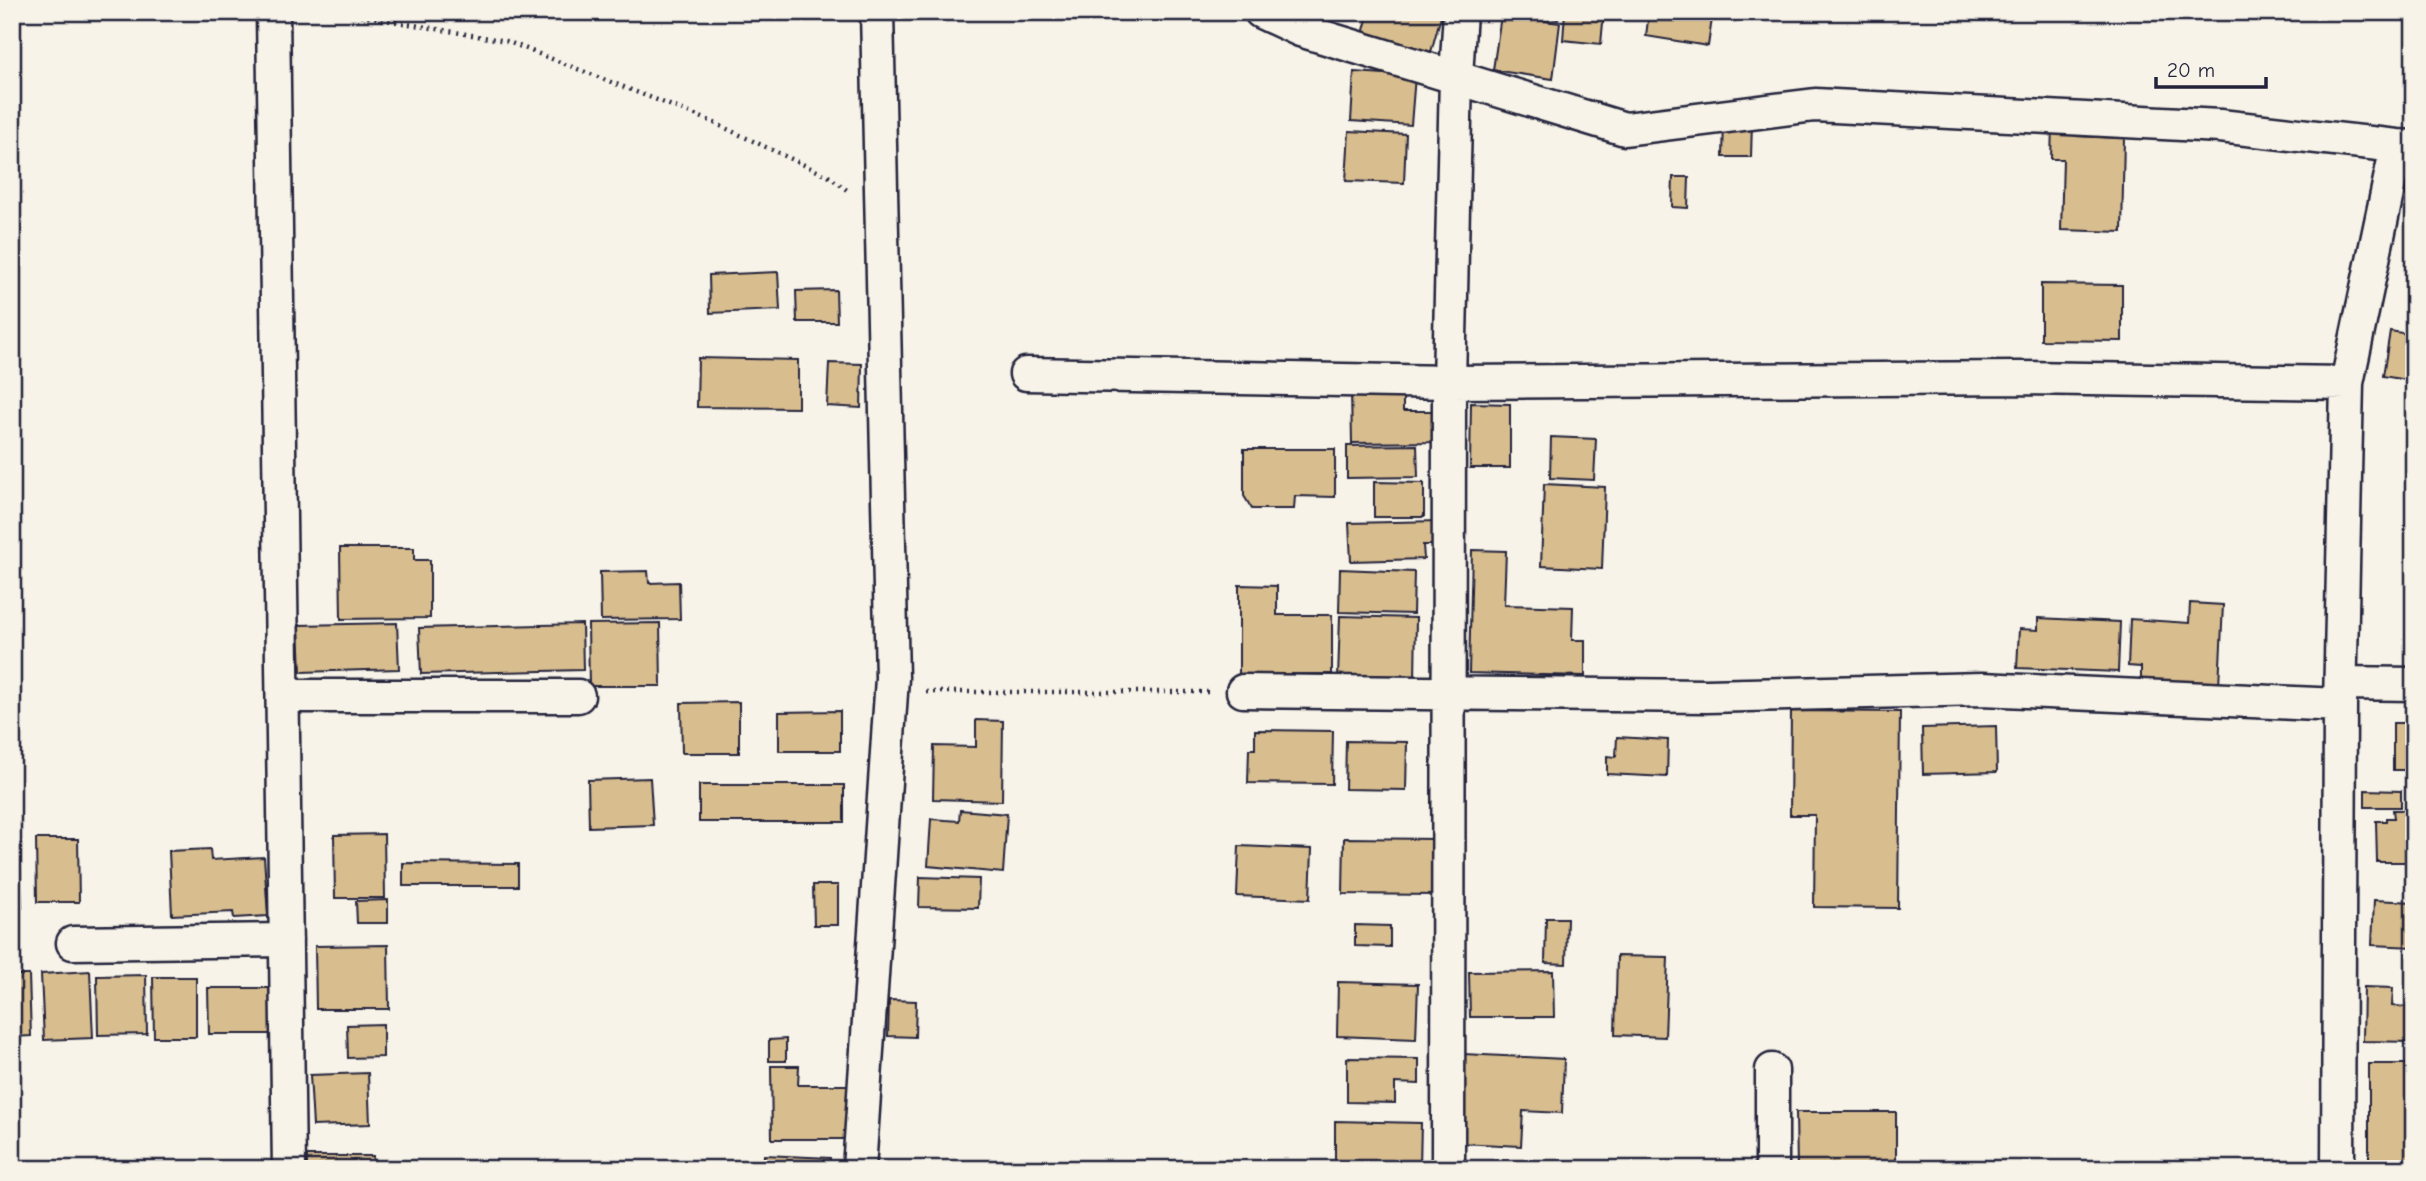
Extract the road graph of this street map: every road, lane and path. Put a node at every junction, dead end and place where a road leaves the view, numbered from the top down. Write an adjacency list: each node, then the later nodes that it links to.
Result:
1 (273, 12): 17 (street)
2 (340, 12): 8 (path)
3 (877, 12): 8 (street)
4 (1261, 12): 6 (street)
5 (1461, 12): 6 (street)
6 (1456, 76): 7 (street); 10 (street)
7 (2405, 146): 11 (street)
8 (881, 217): 14 (street)
9 (1026, 374): 10 (street)
10 (1449, 382): 11 (street); 15 (street)
11 (2347, 383): 16 (street)
12 (2414, 684): 16 (street)
13 (1243, 691): 14 (path); 15 (street)
14 (890, 692): 23 (street)
15 (1449, 692): 16 (street); 24 (street)
16 (2340, 694): 26 (street)
17 (283, 696): 18 (street); 19 (street)
18 (578, 696)
19 (286, 940): 20 (street); 22 (street)
20 (73, 943)
21 (1772, 1070): 25 (street)
22 (289, 1169)
23 (859, 1169)
24 (1448, 1169)
25 (1772, 1169)
26 (2338, 1169)

